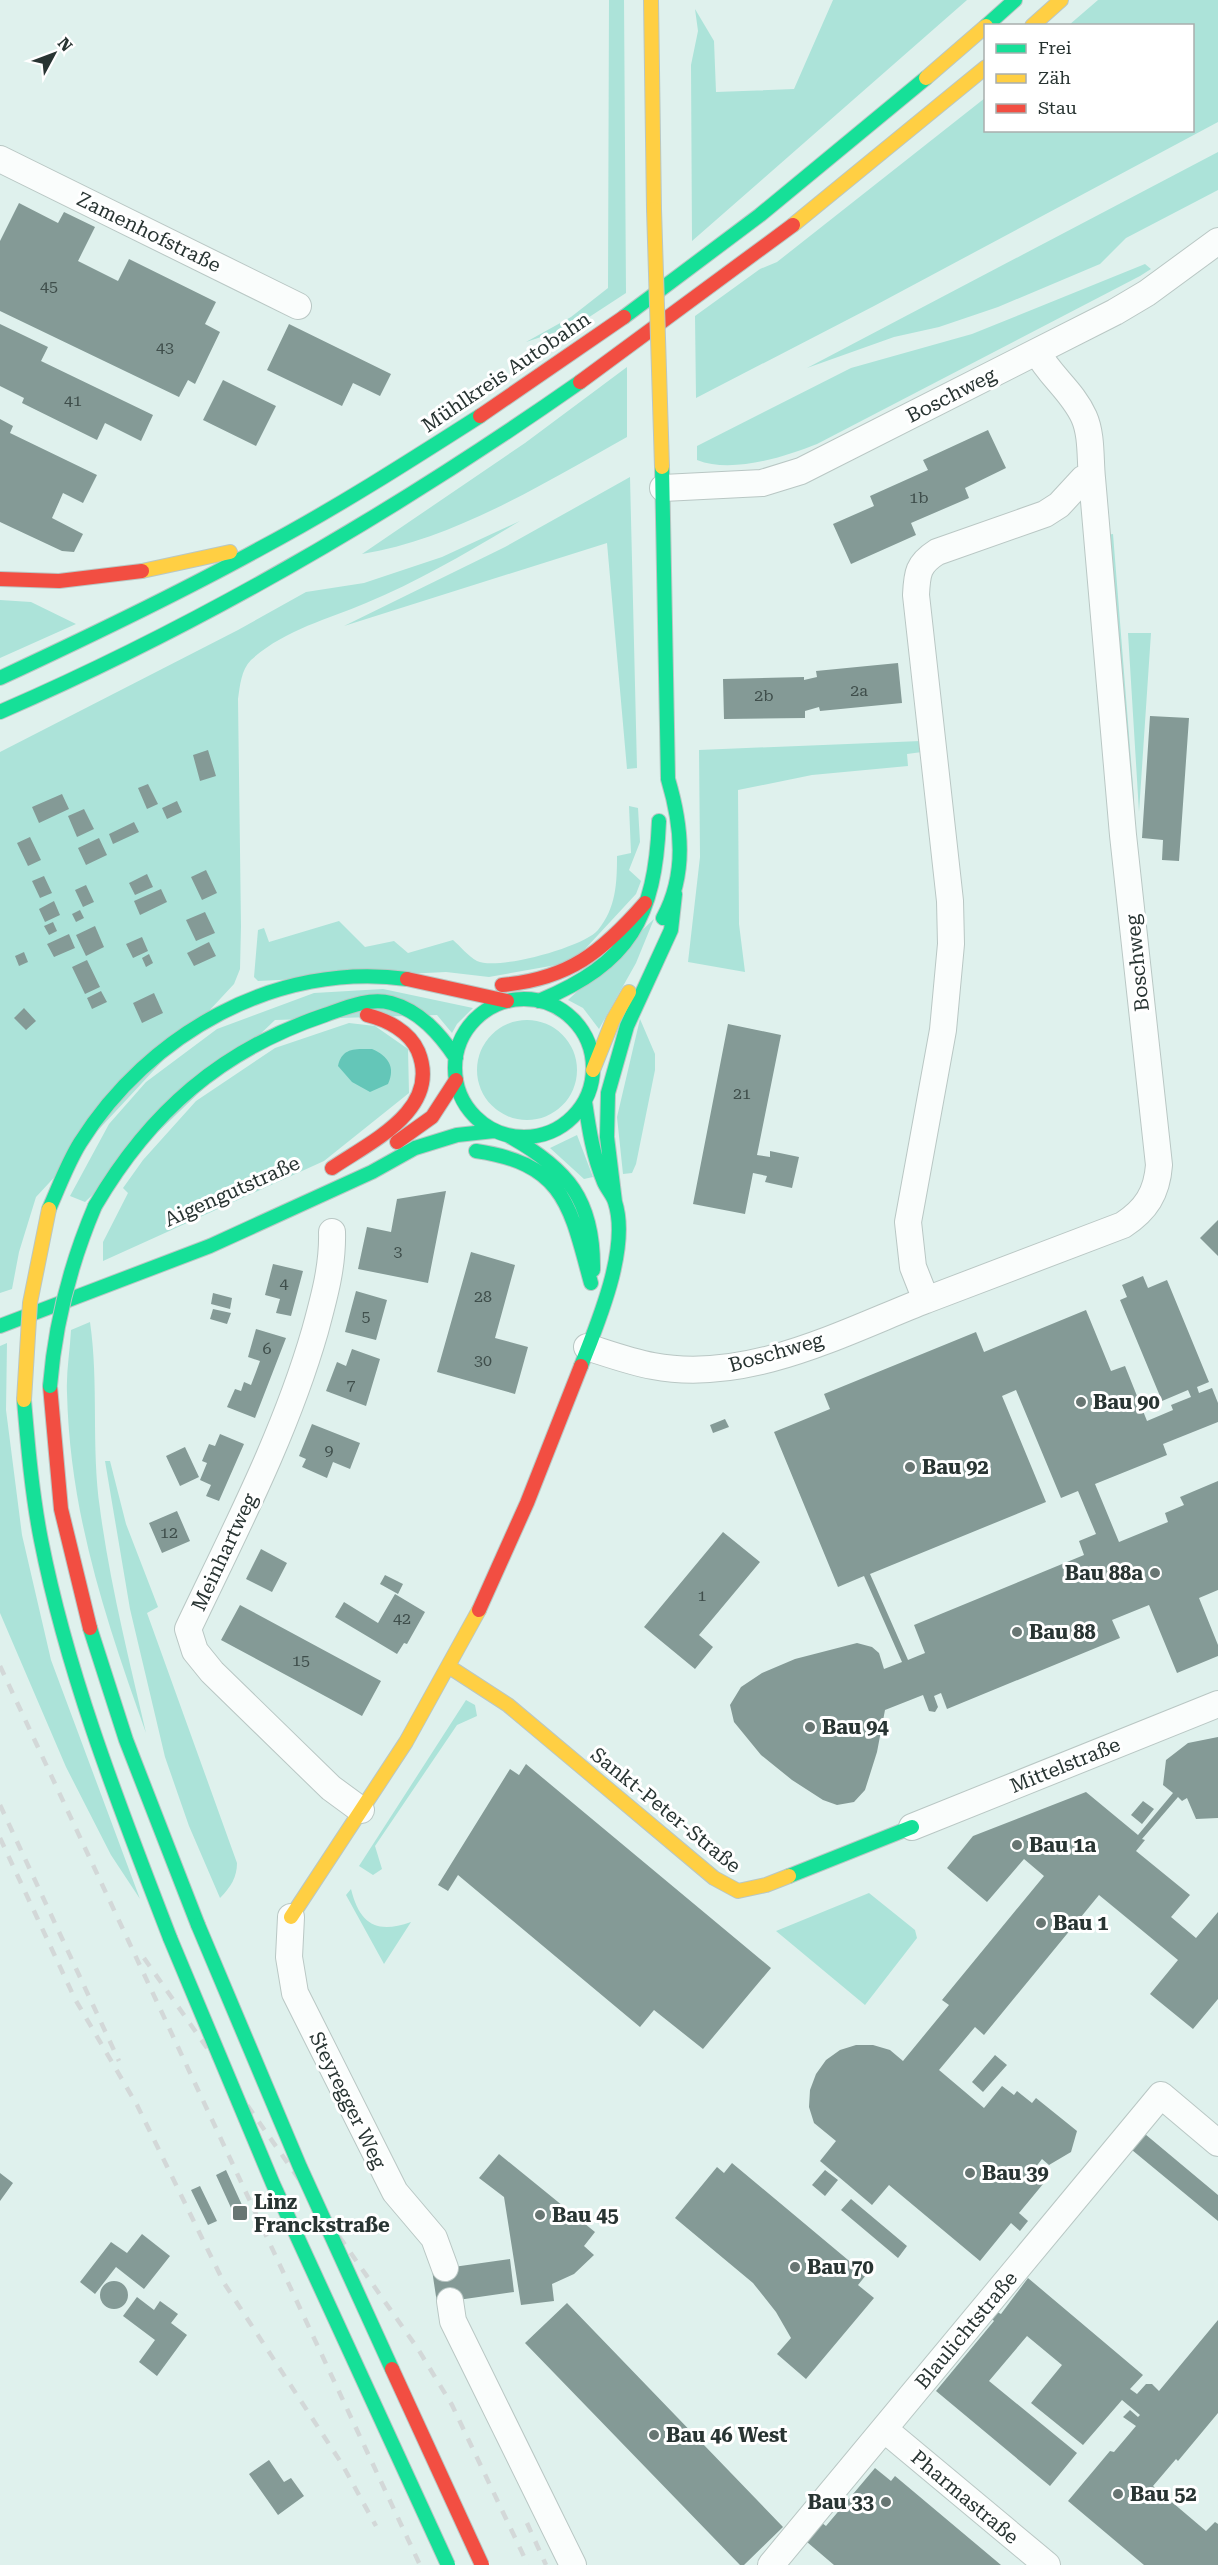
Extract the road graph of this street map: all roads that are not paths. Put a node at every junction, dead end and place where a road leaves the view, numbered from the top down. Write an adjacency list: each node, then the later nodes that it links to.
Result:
1 (651, 0): 12 (main road, bridge)
2 (1015, 0): 4 (main road, Mühlkreis Autobahn)
3 (1061, 0): 5 (main road)
4 (988, 24)
5 (1034, 24)
6 (984, 28): 14 (main road, Mühlkreis Autobahn)
7 (984, 69): 16 (main road)
8 (0, 159): 10 (street, Zamenhofstraße)
9 (1218, 241): 11 (street, Boschweg)
10 (298, 306)
11 (1037, 352): 12 (street, Boschweg); 13 (street, Boschweg)
12 (662, 478): 20 (main road)
13 (1092, 478): 39 (street); 39 (street, Boschweg)
14 (269, 543): 15 (main road); 17 (main road, Mühlkreis Autobahn)
15 (0, 579)
16 (76, 677): 18 (main road); 19 (main road)
17 (0, 678)
18 (0, 712)
19 (0, 729)
20 (668, 779): 21 (main road); 22 (main road)
21 (675, 894): 28 (main road); 34 (main road)
22 (645, 903): 23 (main road); 24 (main road)
23 (458, 989): 25 (main road); 51 (main road, bridge)
24 (539, 1000): 25 (main road); 28 (main road)
25 (507, 1001): 27 (main road)
26 (338, 1010): 27 (main road); 29 (main road, Aigengutstraße); 52 (main road, bridge)
27 (456, 1058): 29 (main road)
28 (593, 1070): 30 (main road)
29 (456, 1080): 31 (main road)
30 (585, 1102): 32 (main road); 34 (main road)
31 (494, 1131): 32 (main road); 33 (main road)
32 (509, 1136): 37 (main road)
33 (372, 1172): 37 (main road); 40 (main road, Aigengutstraße)
34 (615, 1202): 41 (main road)
35 (332, 1232): 44 (street, Meinhartweg)
36 (81, 1275): 38 (main road)
37 (591, 1282): 41 (main road)
38 (14, 1300)
39 (926, 1300): 41 (street, Boschweg)
40 (0, 1326)
41 (590, 1338): 42 (main road)
42 (451, 1668): 44 (main road); 45 (main road, Sankt-Peter-Straße)
43 (1218, 1704): 45 (street, Mittelstraße)
44 (361, 1810): 46 (main road)
45 (912, 1827)
46 (291, 1917): 48 (street, Steyregger Weg)
47 (1218, 2143): 50 (street, Blaulichtstraße)
48 (445, 2268)
49 (450, 2301): 53 (street)
50 (884, 2429): 54 (street, Blaulichtstraße); 55 (street, Pharmastraße)
51 (448, 2565)
52 (482, 2565)
53 (573, 2565)
54 (771, 2565)
55 (1047, 2565)

